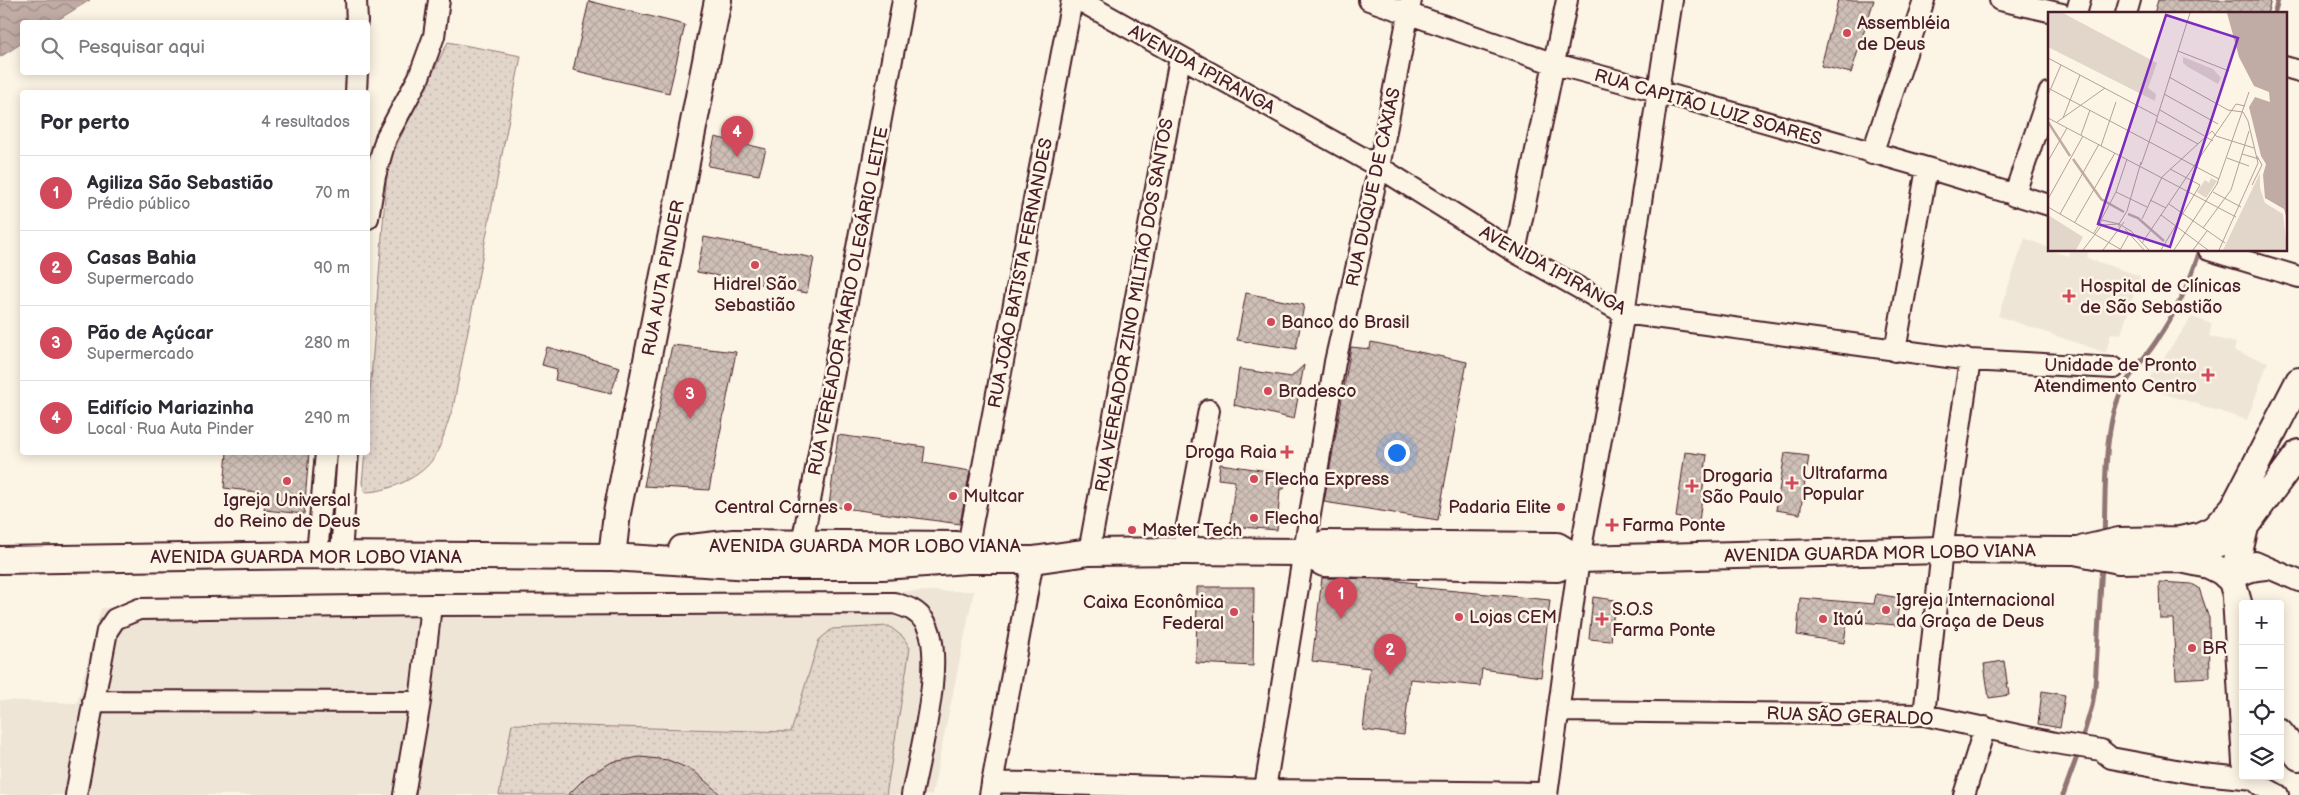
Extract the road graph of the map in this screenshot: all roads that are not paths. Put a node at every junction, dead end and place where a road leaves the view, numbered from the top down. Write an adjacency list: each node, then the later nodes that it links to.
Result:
1 (356, 0): 14 (street)
2 (439, 0): 27 (street)
3 (718, 0): 52 (main road, RUA AUTA PINDER)
4 (904, 0): 43 (street, RUA VEREADOR MÁRIO OLEGÁRIO LEITE)
5 (1072, 0): 45 (street, RUA JOÃO BATISTA FERNANDES)
6 (1079, 0): 15 (street, AVENIDA IPIRANGA)
7 (1369, 0): 12 (street, RUA CAPITÃO LUIZ SOARES)
8 (1567, 0): 16 (street)
9 (1672, 0): 21 (street)
10 (1924, 0): 23 (street)
11 (2000, 0): 13 (street)
12 (1410, 6): 16 (street, RUA CAPITÃO LUIZ SOARES); 24 (street, RUA DUQUE DE CAXIAS)
13 (2053, 12)
14 (357, 20)
15 (1180, 58): 24 (street, AVENIDA IPIRANGA); 49 (street, RUA VEREADOR ZINO MILITÃO DOS SANTOS)
16 (1555, 64): 21 (street, RUA CAPITÃO LUIZ SOARES); 30 (street)
17 (2286, 67): 18 (street)
18 (2299, 71)
19 (356, 75): 20 (street)
20 (356, 90)
21 (1657, 91): 23 (street, RUA CAPITÃO LUIZ SOARES); 32 (street)
22 (2048, 96): 26 (street)
23 (1872, 154): 25 (street, RUA CAPITÃO LUIZ SOARES)
24 (1379, 167): 30 (street, AVENIDA IPIRANGA); 50 (street, RUA DUQUE DE CAXIAS)
25 (1927, 168): 26 (street, RUA CAPITÃO LUIZ SOARES); 33 (street)
26 (2014, 196): 28 (street, RUA CAPITÃO LUIZ SOARES)
27 (370, 204)
28 (2048, 205)
29 (2213, 251): 31 (street)
30 (1516, 252): 32 (street, AVENIDA IPIRANGA)
31 (2299, 277)
32 (1624, 313): 33 (street, AVENIDA IPIRANGA); 53 (street)
33 (1895, 351): 34 (street, AVENIDA IPIRANGA)
34 (1970, 360): 35 (street, AVENIDA IPIRANGA); 47 (street)
35 (2114, 368)
36 (2299, 381): 38 (main road)
37 (1209, 410): 46 (street)
38 (2267, 443): 42 (main road); 44 (main road)
39 (2299, 452): 42 (main road)
40 (326, 455): 51 (street)
41 (347, 455): 51 (street)
42 (2246, 525): 44 (main road)
43 (802, 544): 45 (main road, AVENIDA GUARDA MOR LOBO VIANA); 52 (main road, AVENIDA GUARDA MOR LOBO VIANA); 57 (street)
44 (2219, 544): 48 (main road); 54 (main road); 58 (street); 59 (main road)
45 (968, 545): 49 (main road, AVENIDA GUARDA MOR LOBO VIANA)
46 (1182, 550): 49 (main road, AVENIDA GUARDA MOR LOBO VIANA); 50 (main road, AVENIDA GUARDA MOR LOBO VIANA)
47 (1942, 550): 48 (main road, AVENIDA GUARDA MOR LOBO VIANA); 53 (main road, AVENIDA GUARDA MOR LOBO VIANA); 66 (street)
48 (2119, 551): 54 (main road)
49 (1089, 552): 56 (main road, AVENIDA GUARDA MOR LOBO VIANA)
50 (1304, 552): 53 (main road, AVENIDA GUARDA MOR LOBO VIANA); 74 (street, RUA DUQUE DE CAXIAS)
51 (329, 555): 52 (main road, AVENIDA GUARDA MOR LOBO VIANA); 55 (main road, AVENIDA GUARDA MOR LOBO VIANA)
52 (612, 557): 57 (main road, AVENIDA GUARDA MOR LOBO VIANA)
53 (1579, 559): 65 (street)
54 (2181, 559): 59 (main road)
55 (0, 560)
56 (1033, 560): 57 (main road, AVENIDA GUARDA MOR LOBO VIANA); 73 (street)
57 (751, 566)
58 (2266, 569): 59 (street); 60 (street)
59 (2232, 581): 62 (main road); 68 (street)
60 (2299, 581)
61 (431, 605): 63 (street); 64 (street); 78 (street)
62 (2239, 606)
63 (93, 701): 64 (street); 76 (street)
64 (420, 702): 77 (street)
65 (1559, 711): 66 (street, RUA SÃO GERALDO); 75 (street)
66 (1924, 714): 67 (street, RUA SÃO GERALDO)
67 (1985, 727): 71 (street, RUA SÃO GERALDO); 79 (street)
68 (2246, 735)
69 (2282, 735): 70 (main road)
70 (2299, 756)
71 (2239, 773)
72 (2258, 780): 80 (street)
73 (991, 788): 74 (street)
74 (1265, 793): 75 (street)
75 (1547, 794)
76 (76, 795)
77 (404, 795)
78 (912, 795)
79 (1964, 795)
80 (2278, 795)

